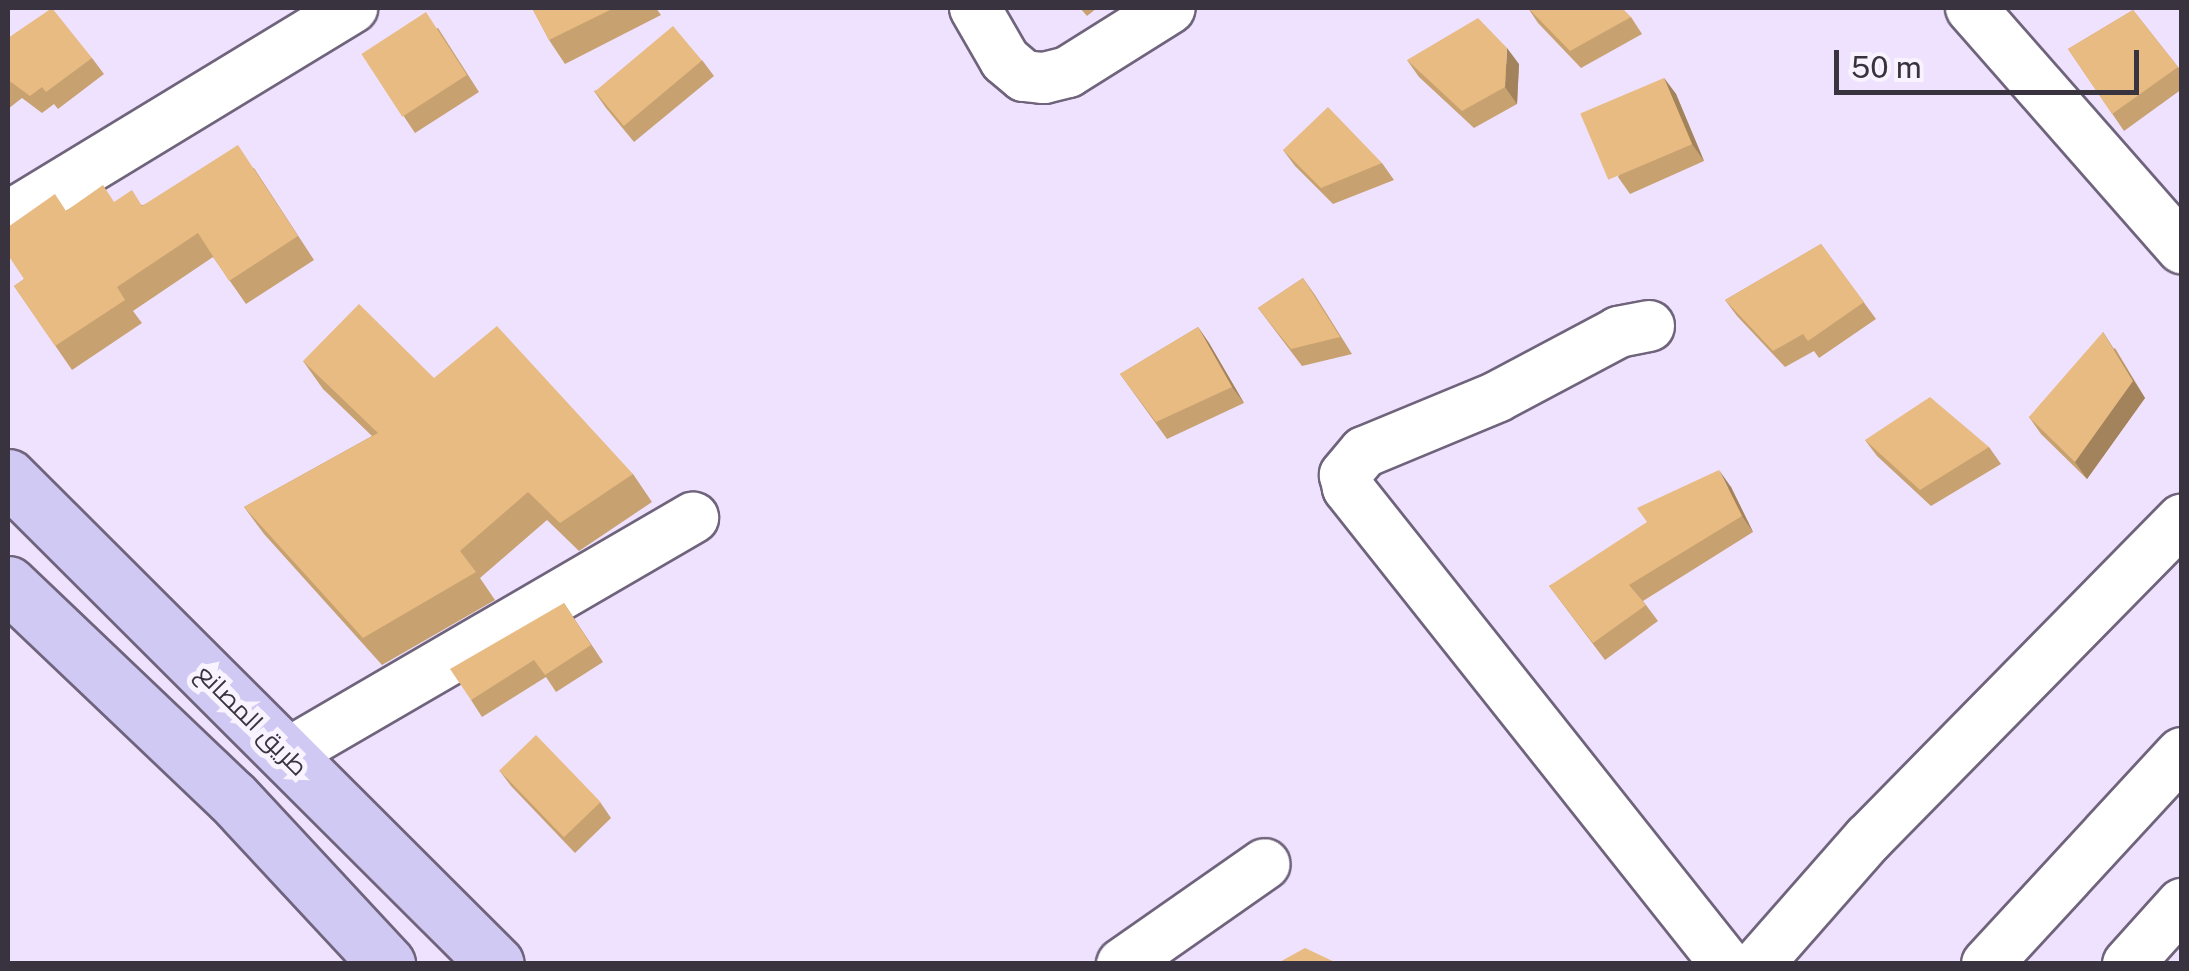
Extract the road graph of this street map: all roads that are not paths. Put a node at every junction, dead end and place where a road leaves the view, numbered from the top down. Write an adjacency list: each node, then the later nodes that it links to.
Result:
1 (352, 8): 5 (street)
2 (975, 8): 3 (street)
3 (1170, 8)
4 (1971, 8): 6 (street)
5 (8, 217)
6 (2182, 248)
7 (1648, 326): 19 (street)
8 (8, 477): 13 (main road, طريق المصانع)
9 (693, 518): 13 (street)
10 (2182, 520): 20 (street)
11 (8, 584): 16 (main road)
12 (2182, 753): 21 (street)
13 (287, 754): 17 (main road, طريق المصانع)
14 (1265, 864): 18 (street)
15 (2182, 904): 22 (street)
16 (387, 964)
17 (496, 964)
18 (1122, 964)
19 (1726, 964)
20 (1758, 964)
21 (1988, 964)
22 (2128, 964)

